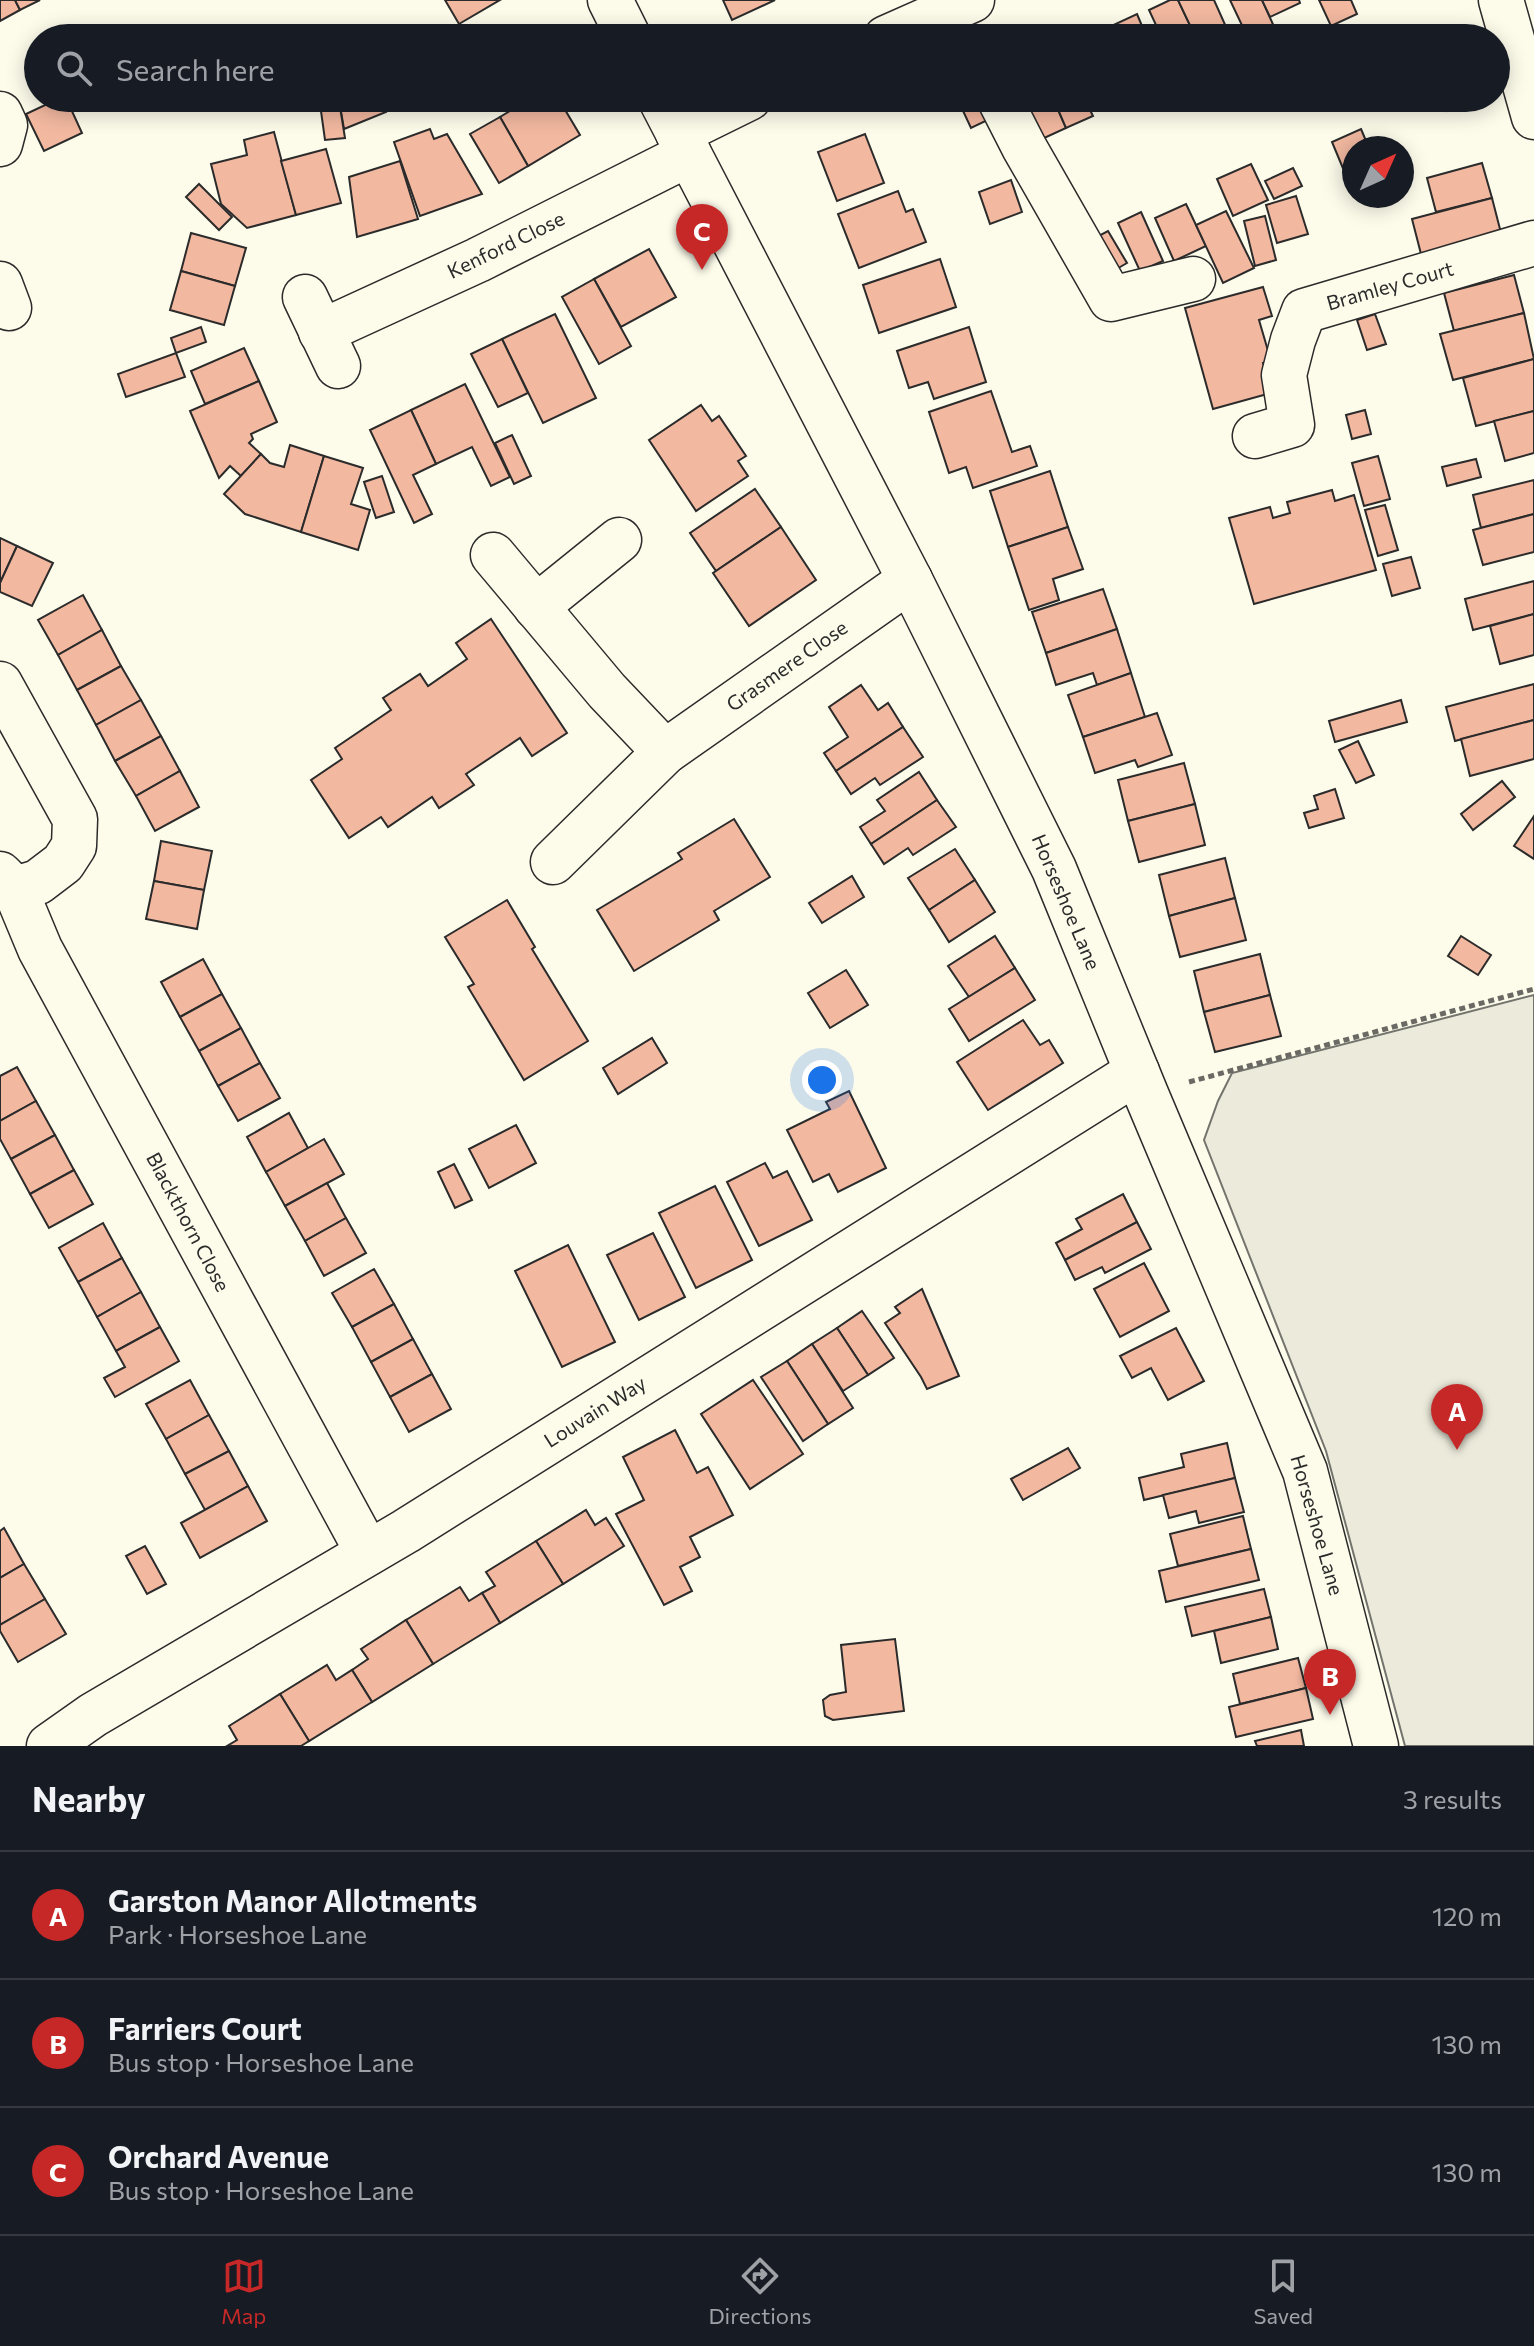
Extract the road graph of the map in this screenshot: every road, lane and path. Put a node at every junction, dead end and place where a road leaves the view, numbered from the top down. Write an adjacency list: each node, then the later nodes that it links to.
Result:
1 (610, 0): 4 (street)
2 (1501, 0): 6 (street)
3 (965, 15): 5 (street)
4 (622, 24)
5 (934, 24)
6 (1508, 24)
7 (1510, 32): 11 (street)
8 (716, 112): 12 (street, Kenford Close)
9 (1006, 112): 15 (street)
10 (0, 114): 13 (street)
11 (1534, 117)
12 (675, 129): 16 (street, Kenford Close); 20 (street, Horseshoe Lane)
13 (0, 144)
14 (1534, 243): 17 (street, Bramley Court)
15 (1193, 279)
16 (321, 332)
17 (1255, 436)
18 (619, 540): 21 (street)
19 (493, 555): 21 (street)
20 (910, 580): 23 (street, Grasmere Close); 27 (street, Horseshoe Lane)
21 (536, 607): 23 (street)
22 (0, 684): 25 (street, Blackthorn Close)
23 (665, 752): 24 (street, Grasmere Close)
24 (553, 862)
25 (8, 882): 28 (street, Blackthorn Close)
26 (1534, 989): 27 (path)
27 (1141, 1083): 28 (street, Louvain Way); 30 (street, Horseshoe Lane)
28 (368, 1553): 29 (street, Louvain Way)
29 (49, 1746)
30 (1376, 1746)

